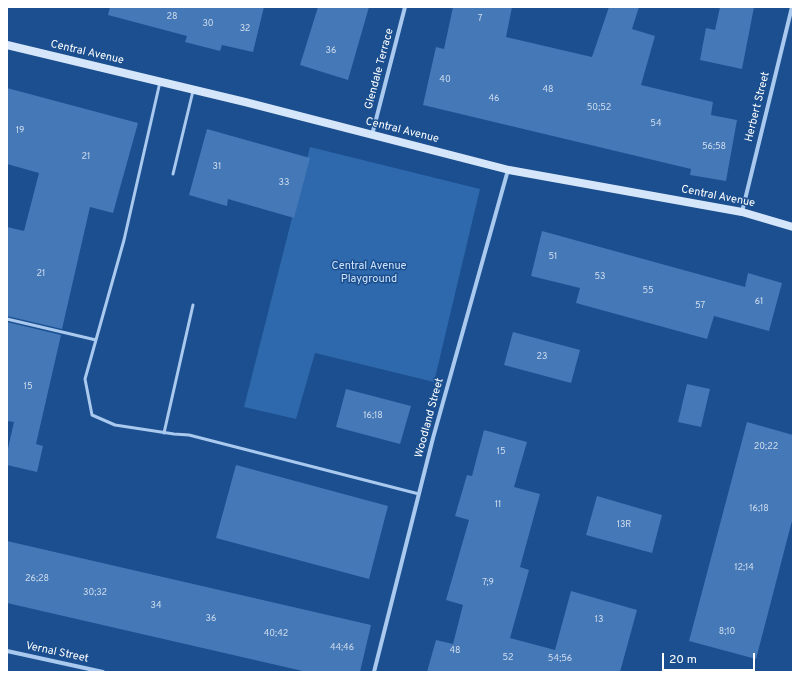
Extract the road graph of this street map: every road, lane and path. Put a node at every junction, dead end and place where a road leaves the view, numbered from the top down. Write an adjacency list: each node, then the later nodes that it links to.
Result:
1 (405, 7): 6 (street, Glendale Terrace)
2 (792, 7): 9 (street, Herbert Street)
3 (7, 45): 4 (street, Central Avenue)
4 (161, 82): 5 (street, Central Avenue); 13 (lane)
5 (194, 89): 6 (street, Central Avenue); 8 (lane)
6 (372, 135): 7 (street, Central Avenue)
7 (508, 170): 9 (street, Central Avenue); 15 (street, Woodland Street)
8 (173, 174)
9 (742, 212): 10 (street, Central Avenue)
10 (793, 227)
11 (193, 306): 14 (lane)
12 (7, 319): 13 (lane)
13 (96, 340): 14 (lane)
14 (164, 433): 15 (lane)
15 (419, 494): 18 (street, Woodland Street)
16 (7, 651): 17 (street, Vernal Street)
17 (103, 672)
18 (374, 672)

